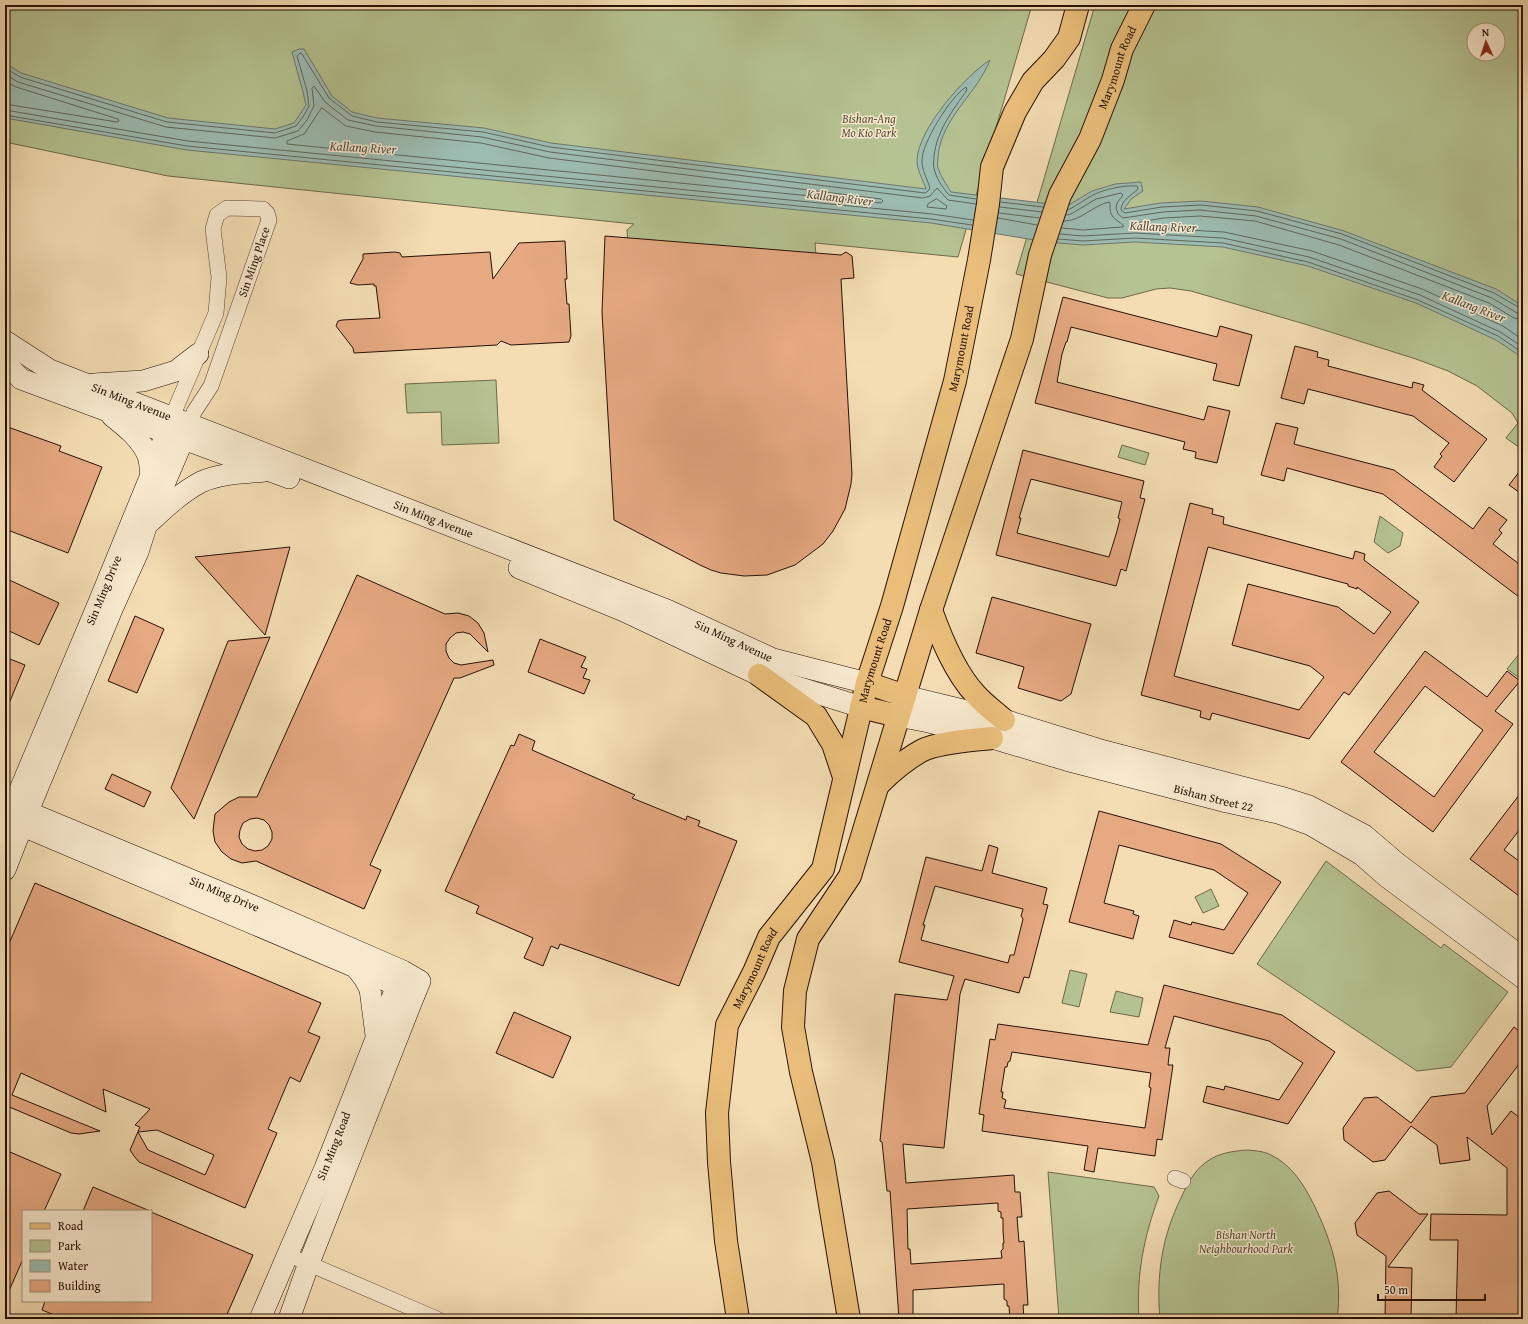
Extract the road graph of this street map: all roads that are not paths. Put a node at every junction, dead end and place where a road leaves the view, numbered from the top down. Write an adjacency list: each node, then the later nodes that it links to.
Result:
1 (1070, 5): 4 (main road)
2 (1078, 5): 4 (main road, Marymount Road)
3 (1144, 5): 14 (main road, Marymount Road)
4 (1068, 38): 16 (main road, Marymount Road)
5 (5, 341): 8 (main road, Sin Ming Avenue)
6 (198, 354): 8 (main road); 10 (street, Sin Ming Place); 10 (street, Sin Ming Place)
7 (5, 363): 9 (main road, Sin Ming Avenue)
8 (87, 385): 10 (main road, Sin Ming Avenue)
9 (98, 406): 10 (main road, Sin Ming Avenue); 12 (main road)
10 (178, 428): 11 (main road, Sin Ming Avenue); 12 (main road, Sin Ming Drive); 13 (main road, Sin Ming Drive); 16 (main road, Sin Ming Avenue)
11 (270, 470): 13 (main road); 15 (main road, Sin Ming Avenue)
12 (151, 475): 23 (main road, Sin Ming Drive)
13 (146, 527): 23 (main road, Sin Ming Drive)
14 (931, 610): 18 (main road, Marymount Road); 19 (main road)
15 (759, 674): 17 (main road, Sin Ming Avenue); 21 (main road)
16 (867, 683): 17 (main road, Marymount Road); 18 (main road, Bishan Street 22)
17 (861, 706): 18 (main road, Bishan Street 22); 21 (main road, Marymount Road)
18 (902, 706): 19 (main road, Bishan Street 22); 20 (main road, Bishan Street 22); 22 (main road, Marymount Road)
19 (1004, 720): 25 (main road, Bishan Street 22)
20 (992, 738): 22 (main road); 27 (main road, Bishan Street 22)
21 (844, 777): 35 (main road, Marymount Road)
22 (879, 784): 36 (main road, Marymount Road)
23 (15, 817): 24 (main road, Sin Ming Drive); 26 (main road, Sin Ming Drive); 28 (main road, Sin Ming Drive)
24 (5, 870)
25 (1523, 958)
26 (356, 968): 28 (main road, Sin Ming Drive); 29 (main road)
27 (1523, 978)
28 (409, 983): 29 (main road, Sin Ming Road); 31 (main road, Sin Ming Road)
29 (377, 1039): 30 (main road, Sin Ming Road)
30 (288, 1254): 31 (street); 32 (main road, Sin Ming Road)
31 (309, 1263): 33 (main road, Sin Ming Road); 34 (street)
32 (260, 1319)
33 (289, 1319)
34 (437, 1319)
35 (738, 1319)
36 (849, 1319)

